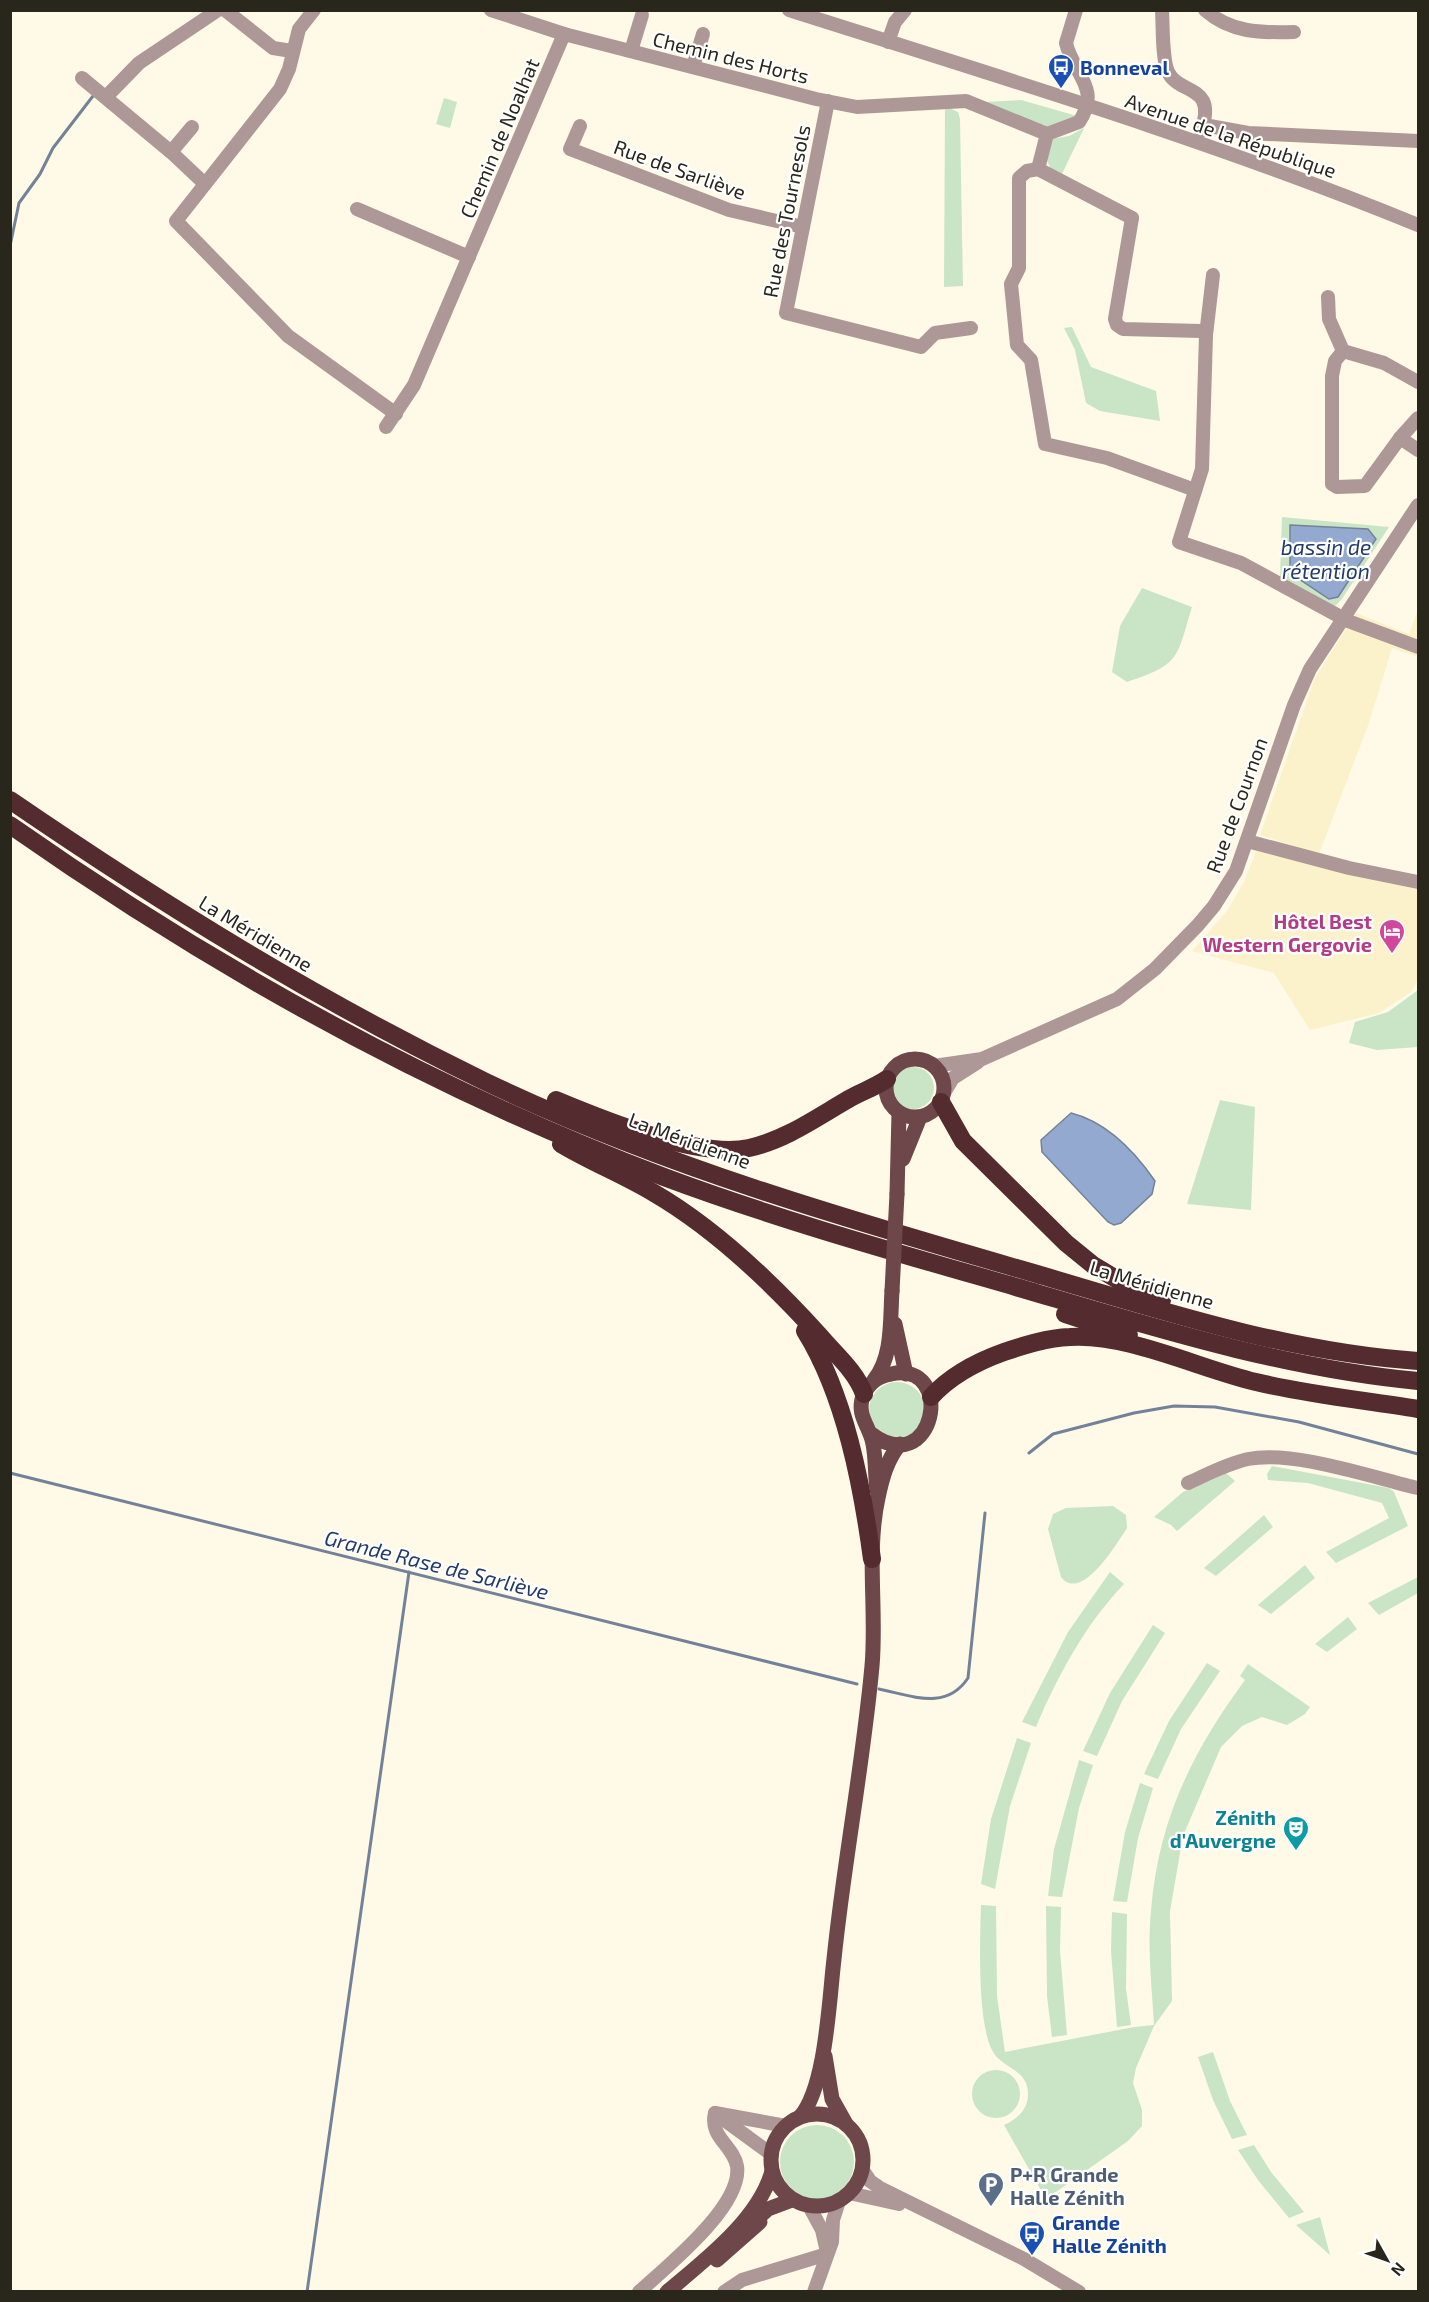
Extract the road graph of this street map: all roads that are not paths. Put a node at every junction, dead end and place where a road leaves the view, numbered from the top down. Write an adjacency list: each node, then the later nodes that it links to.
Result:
1 (219, 10): 19 (street)
2 (225, 10): 15 (street)
3 (314, 10): 15 (street)
4 (491, 10): 12 (street, Chemin des Horts)
5 (789, 10): 14 (street, Avenue de la République)
6 (905, 10): 14 (street)
7 (1077, 10): 21 (street)
8 (1162, 10): 22 (street)
9 (1205, 10): 11 (street)
10 (642, 15): 16 (street)
11 (1294, 32)
12 (564, 34): 16 (street, Chemin des Horts); 34 (street, Chemin de Noalhat)
13 (703, 34): 17 (street)
14 (888, 42): 21 (street, Avenue de la République)
15 (292, 51): 30 (street)
16 (631, 51): 17 (street, Chemin des Horts)
17 (693, 67): 20 (street, Chemin des Horts)
18 (82, 78): 19 (street)
19 (106, 97): 28 (street)
20 (828, 101): 25 (street, Chemin des Horts); 33 (street, Rue des Tournesols)
21 (1087, 106): 25 (street); 27 (street, Avenue de la République)
22 (1204, 125): 26 (street); 27 (street)
23 (580, 126): 33 (street, Rue de Sarliève)
24 (192, 127): 28 (street)
25 (1047, 134): 29 (street)
26 (1419, 141)
27 (1197, 142): 32 (street, Avenue de la République)
28 (171, 152): 30 (street)
29 (1038, 168): 38 (street); 46 (street)
30 (205, 184): 41 (street)
31 (357, 209): 34 (street)
32 (1419, 225)
33 (803, 227): 37 (street, Rue des Tournesols)
34 (469, 257): 41 (street, Chemin de Noalhat)
35 (1214, 275): 38 (street)
36 (1328, 297): 39 (street)
37 (971, 327)
38 (1206, 335): 46 (street)
39 (1343, 351): 40 (street); 44 (street)
40 (1419, 382)
41 (396, 414): 43 (street, Chemin de Noalhat)
42 (1419, 418): 44 (street)
43 (386, 427)
44 (1400, 438): 45 (street)
45 (1419, 450)
46 (1195, 490): 48 (street)
47 (1419, 506): 48 (street, Rue de Cournon)
48 (1343, 618): 49 (street); 52 (street, Rue de Cournon)
49 (1419, 646)
50 (10, 800): 54 (highway, La Méridienne)
51 (10, 825): 59 (highway, La Méridienne)
52 (1247, 841): 53 (street); 55 (street, Rue de Cournon)
53 (1419, 882)
54 (415, 1045): 57 (highway); 66 (highway, La Méridienne)
55 (982, 1059): 56 (street); 58 (street)
56 (934, 1066): 57 (main road); 58 (main road)
57 (887, 1079): 60 (main road)
58 (942, 1098): 61 (main road); 66 (highway)
59 (497, 1107): 63 (highway); 64 (highway, La Méridienne)
60 (899, 1113): 61 (main road); 62 (main road)
61 (920, 1117): 62 (main road)
62 (900, 1168): 65 (main road, bridge)
63 (754, 1269): 70 (highway); 79 (highway)
64 (998, 1282): 69 (highway, La Méridienne); 72 (highway)
65 (892, 1291): 68 (main road); 70 (main road)
66 (1224, 1327): 67 (highway, La Méridienne)
67 (1419, 1361)
68 (906, 1374): 70 (main road); 71 (main road)
69 (1419, 1382)
70 (869, 1388): 74 (main road)
71 (931, 1397): 72 (highway); 75 (main road)
72 (1365, 1400): 73 (highway)
73 (1419, 1409)
74 (870, 1433): 75 (main road); 78 (main road)
75 (900, 1444): 78 (main road)
76 (1188, 1483): 77 (street)
77 (1419, 1488)
78 (878, 1500): 79 (main road)
79 (872, 1559): 80 (main road)
80 (824, 2053): 82 (main road); 83 (main road)
81 (715, 2113): 84 (street); 85 (street); 92 (street)
82 (800, 2117): 83 (main road); 84 (main road)
83 (846, 2125): 86 (main road)
84 (786, 2126): 85 (main road)
85 (771, 2154): 87 (main road)
86 (862, 2166): 88 (main road); 90 (street)
87 (772, 2171): 89 (main road); 93 (main road)
88 (844, 2197): 89 (main road); 90 (street); 91 (street)
89 (799, 2203): 91 (street); 94 (main road); 95 (main road)
90 (924, 2211): 98 (street)
91 (828, 2254): 96 (street); 97 (street)
92 (639, 2292)
93 (667, 2292)
94 (675, 2292)
95 (681, 2292)
96 (724, 2292)
97 (814, 2292)
98 (1079, 2292)

